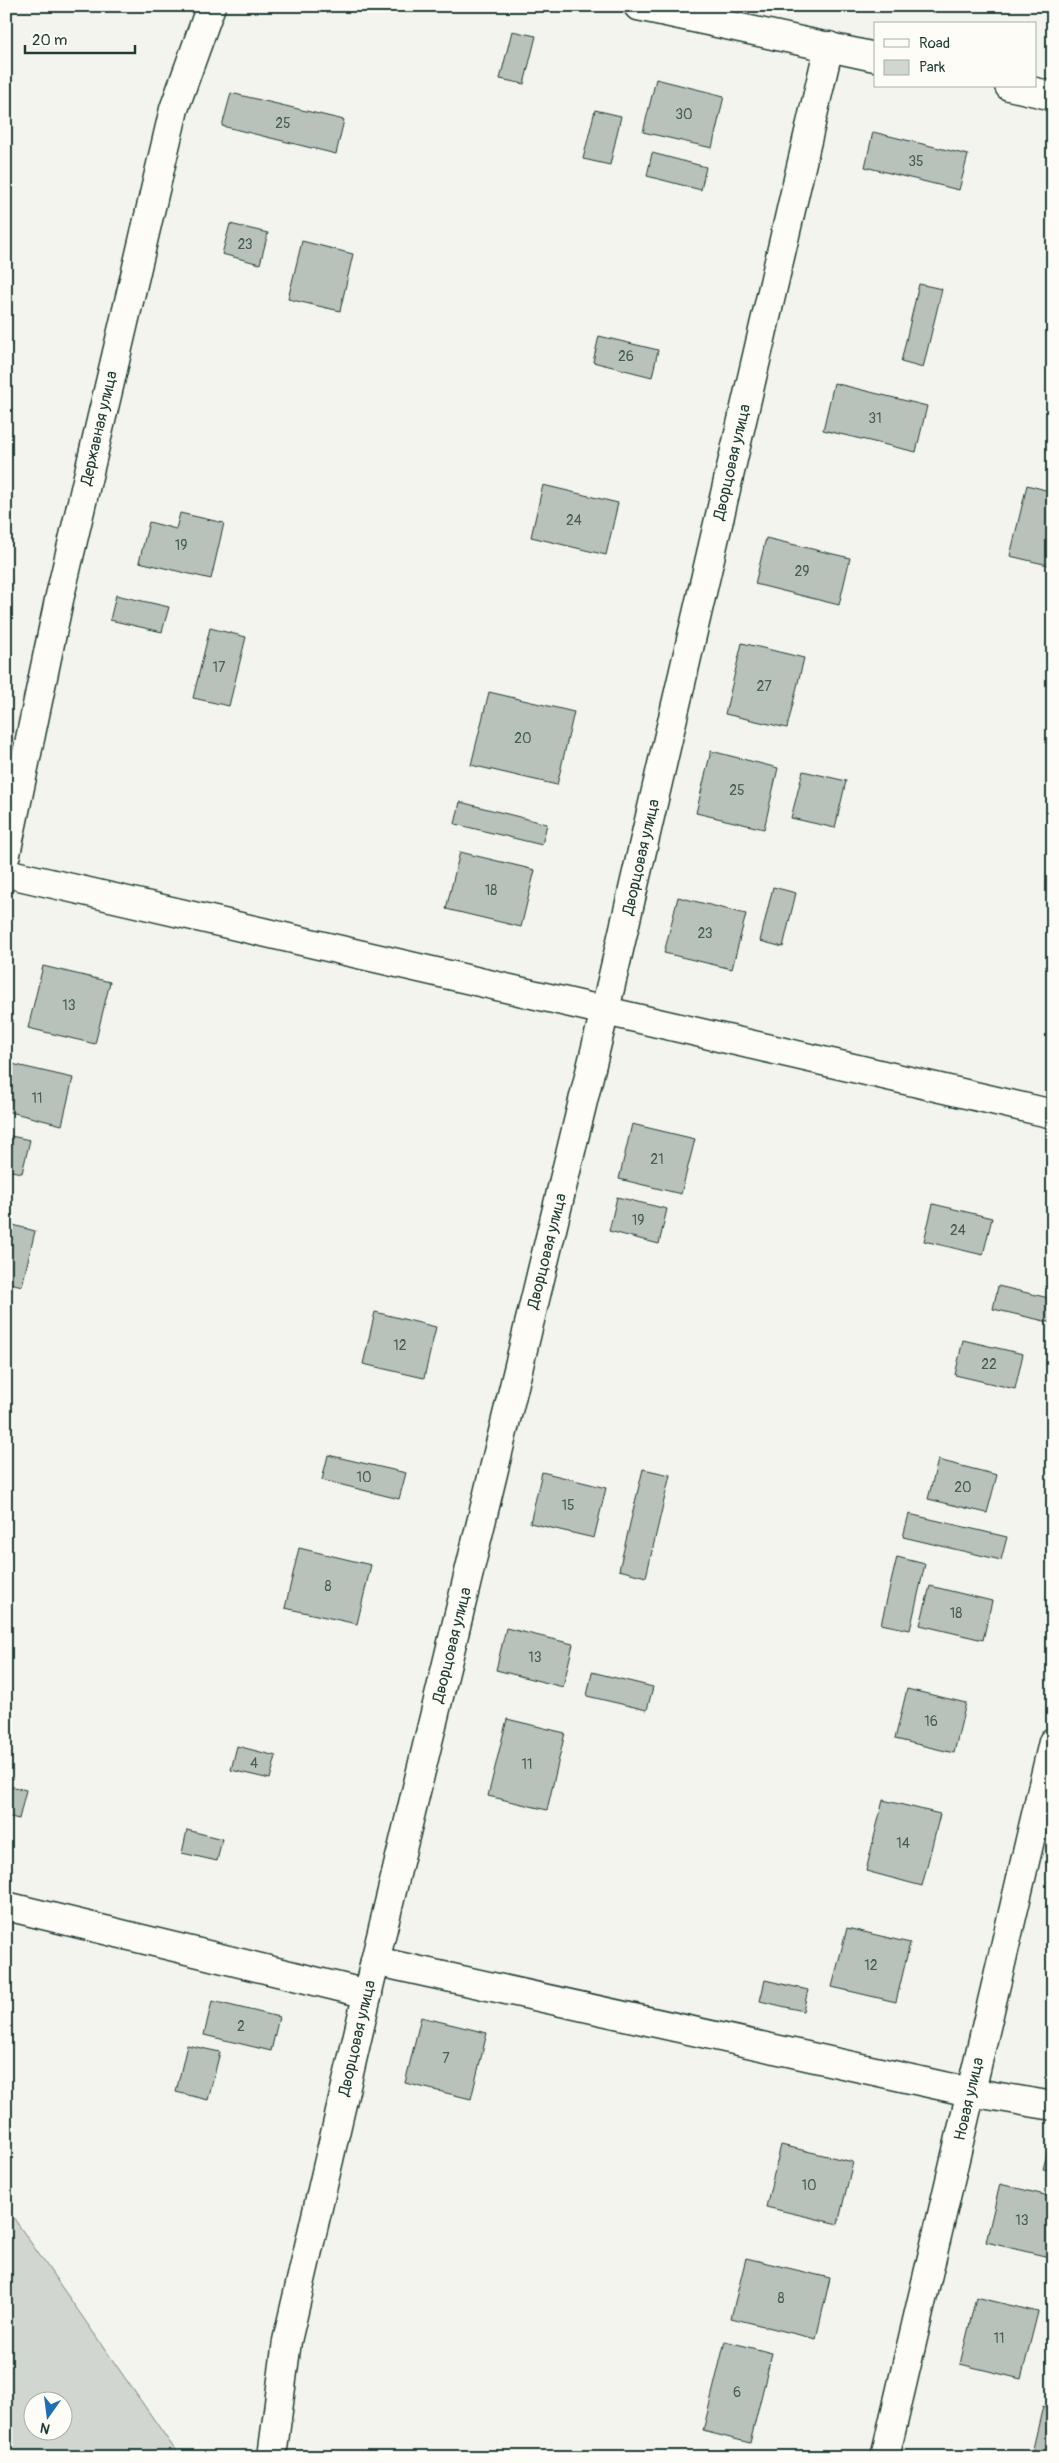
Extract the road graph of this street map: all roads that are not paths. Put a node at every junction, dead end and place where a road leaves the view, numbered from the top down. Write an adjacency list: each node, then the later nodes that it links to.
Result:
1 (211, 6): 7 (street, Державная улица)
2 (638, 6): 3 (street)
3 (829, 46): 4 (street); 9 (street, Дворцовая улица)
4 (874, 56)
5 (1018, 88): 6 (street)
6 (1053, 96)
7 (6, 854)
8 (6, 873): 9 (street)
9 (605, 1010): 10 (street); 13 (street, Дворцовая улица)
10 (1053, 1114)
11 (1053, 1742): 15 (street, Новая улица)
12 (6, 1906): 14 (street)
13 (375, 1961): 14 (street, Дворцовая улица); 15 (street)
14 (368, 1994): 17 (street, Дворцовая улица)
15 (970, 2092): 16 (street); 18 (street, Новая улица)
16 (1053, 2106)
17 (272, 2457)
18 (885, 2457)

